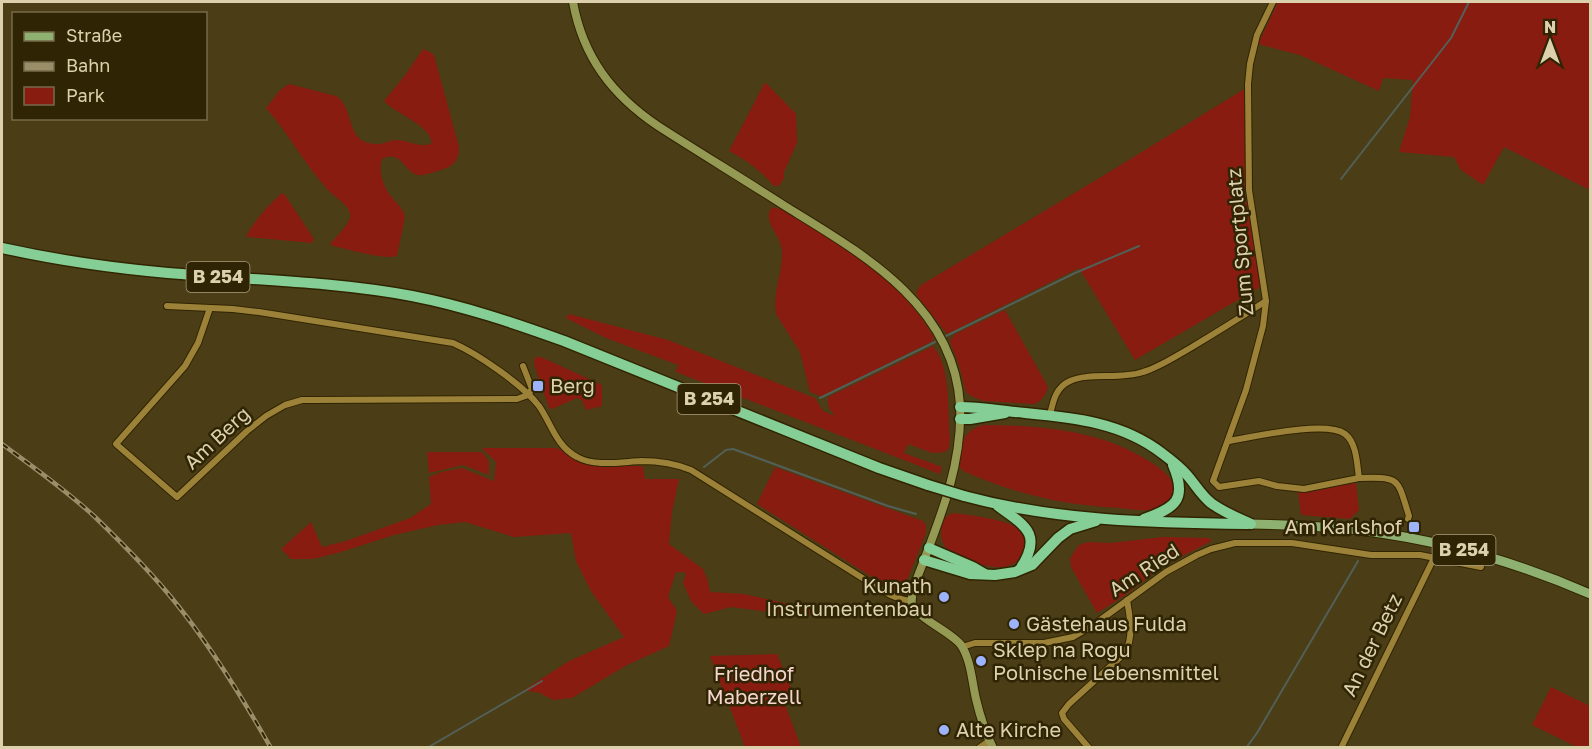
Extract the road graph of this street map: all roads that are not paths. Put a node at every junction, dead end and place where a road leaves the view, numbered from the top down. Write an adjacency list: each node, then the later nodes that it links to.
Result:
1 (573, 2): 9 (street)
2 (1273, 2): 4 (street, Zum Sportplatz)
3 (2, 248): 16 (highway, B 254, bridge)
4 (1266, 301): 11 (street); 13 (street, Zum Sportplatz)
5 (167, 306): 6 (street)
6 (210, 308): 8 (street); 8 (street, Am Berg)
7 (523, 366): 8 (street)
8 (528, 395): 29 (street)
9 (960, 407): 10 (highway); 12 (street)
10 (1012, 412): 11 (highway); 12 (highway)
11 (1050, 414): 14 (highway)
12 (960, 419): 21 (street)
13 (1228, 441): 15 (street); 15 (street, Zum Sportplatz)
14 (1172, 462): 19 (highway); 20 (highway)
15 (1359, 478): 18 (street)
16 (995, 504): 17 (highway, B 254); 25 (highway)
17 (1104, 519): 19 (highway, B 254); 25 (highway)
18 (1408, 519)
19 (1137, 521): 20 (highway, B 254)
20 (1251, 524): 27 (main road, B 254)
21 (929, 548): 23 (street); 26 (highway)
22 (1434, 558): 24 (street, Am Ried); 28 (street, Am Ried); 34 (street, An der Betz)
23 (924, 560): 26 (highway); 29 (street)
24 (1481, 567)
25 (1020, 570): 26 (highway)
26 (985, 574)
27 (1590, 594)
28 (1127, 600): 30 (street, Am Ried); 33 (street)
29 (912, 601): 30 (street)
30 (962, 646): 31 (street)
31 (991, 744): 32 (street)
32 (979, 747)
33 (1089, 747)
34 (1341, 747)

